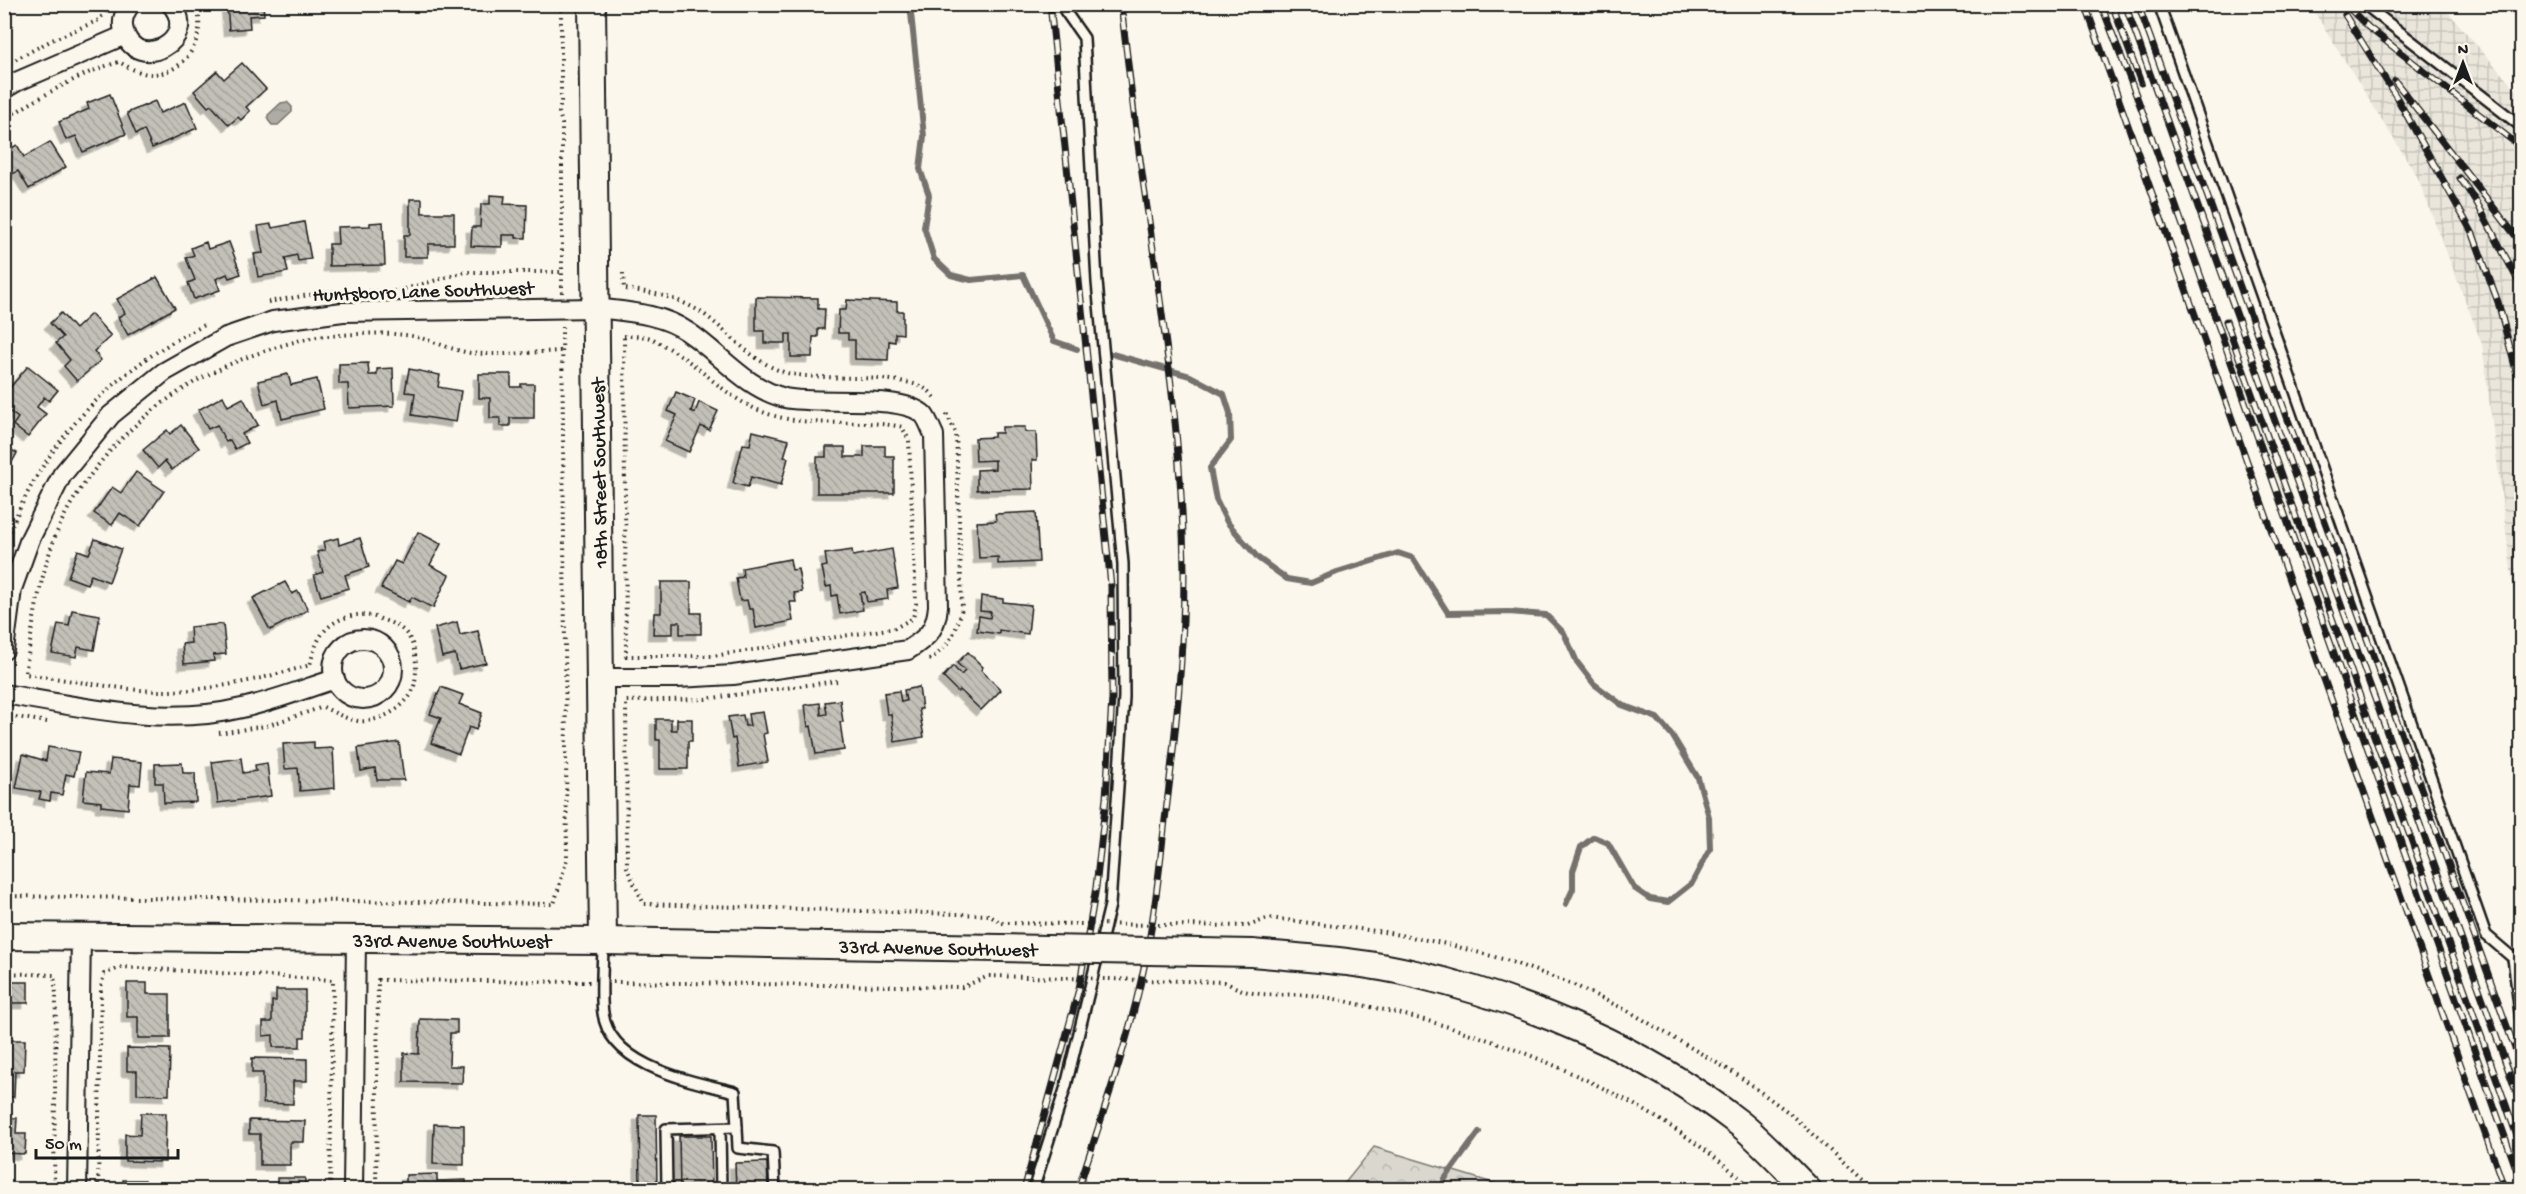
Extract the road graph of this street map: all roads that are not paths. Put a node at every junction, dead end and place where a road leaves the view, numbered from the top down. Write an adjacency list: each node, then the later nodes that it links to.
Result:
1 (130, 4): 7 (street)
2 (171, 4): 7 (street)
3 (592, 4): 10 (street, 18th Street Southwest)
4 (1064, 4): 28 (lane)
5 (2159, 4): 19 (lane)
6 (2364, 4): 9 (lane)
7 (125, 35): 8 (street)
8 (4, 89)
9 (2522, 127)
10 (596, 308): 11 (street, Huntsboro Lane Southwest); 12 (street, 18th Street Southwest); 12 (street, Huntsboro Lane Southwest)
11 (4, 650)
12 (600, 678): 18 (street, 18th Street Southwest)
13 (335, 680): 14 (street)
14 (4, 694)
15 (4, 936): 16 (street, 33rd Avenue Southwest)
16 (81, 937): 17 (street, 33rd Avenue Southwest); 23 (street)
17 (356, 939): 18 (street, 33rd Avenue Southwest); 24 (street)
18 (603, 941): 21 (lane); 29 (street, 33rd Avenue Southwest, bridge)
19 (2517, 957): 20 (lane)
20 (2522, 1029)
21 (737, 1127): 22 (lane); 27 (lane)
22 (720, 1128): 25 (lane); 26 (lane)
23 (77, 1190)
24 (353, 1190)
25 (667, 1190)
26 (721, 1190)
27 (775, 1190)
28 (1033, 1190)
29 (1809, 1190)

